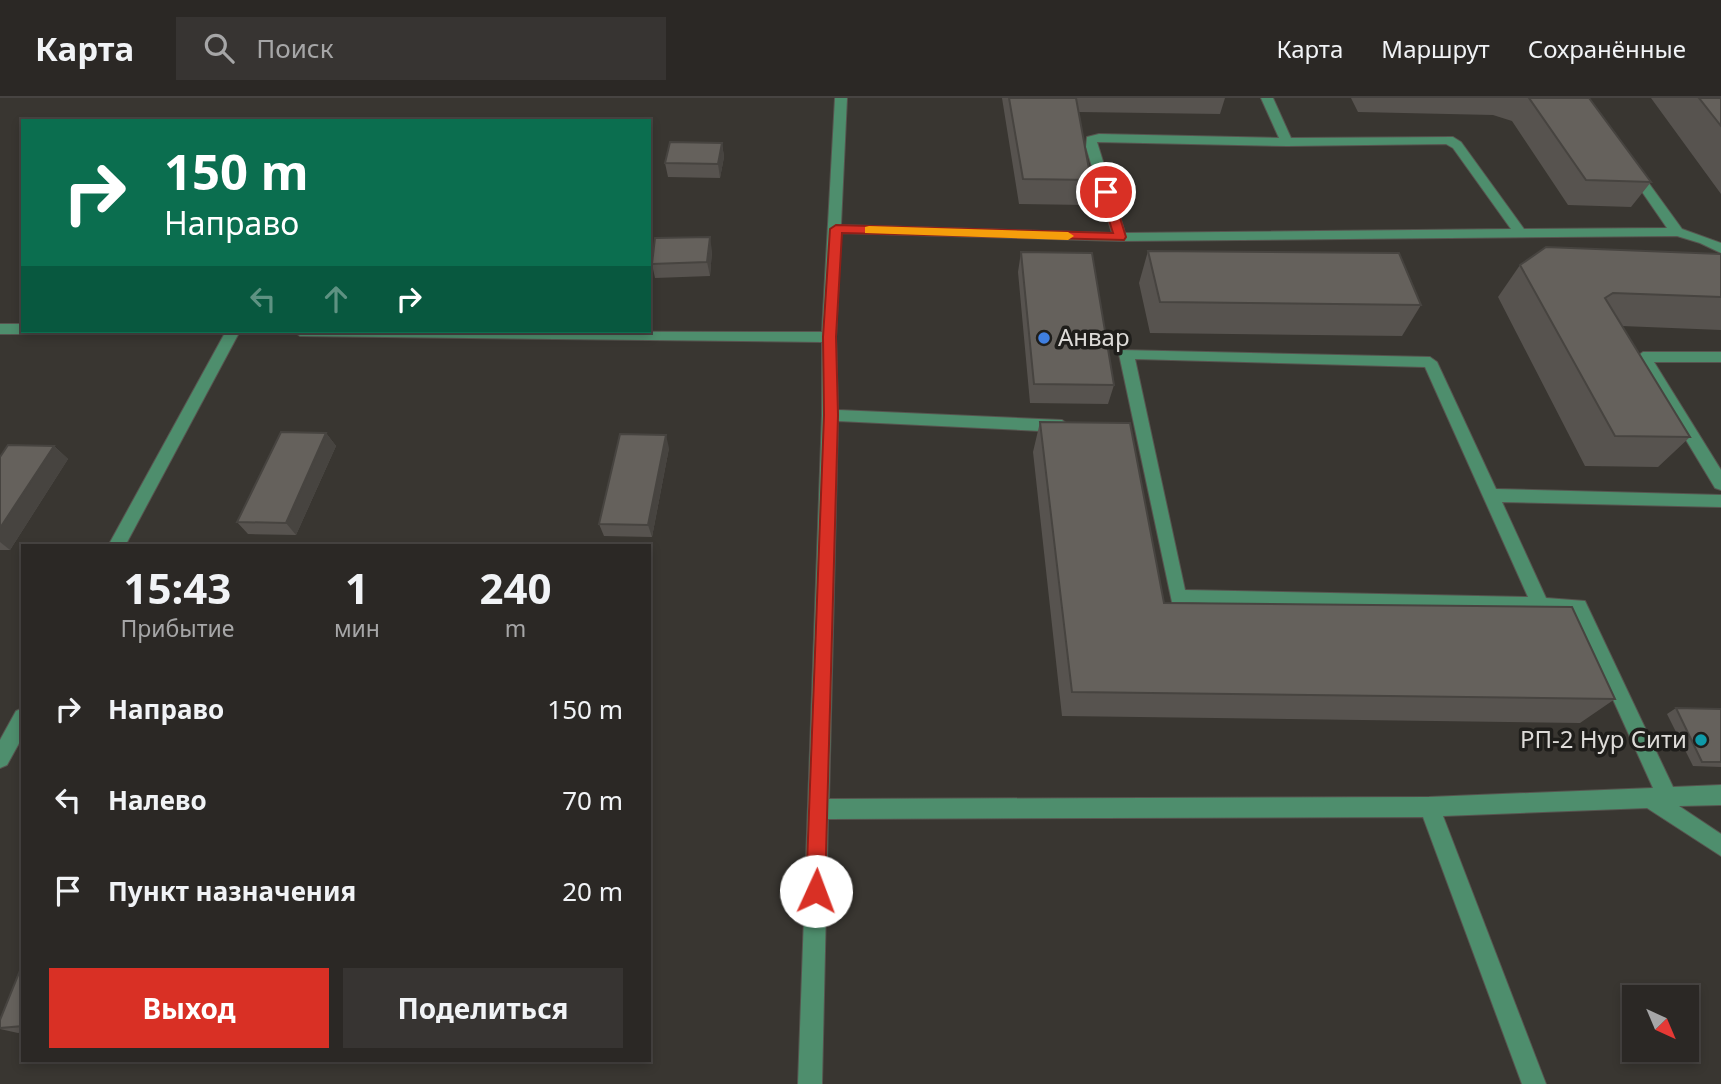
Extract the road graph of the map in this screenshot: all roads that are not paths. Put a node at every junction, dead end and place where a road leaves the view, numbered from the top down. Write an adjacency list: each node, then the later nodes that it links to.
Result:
1 (841, 98): 5 (street)
2 (1267, 98): 3 (street)
3 (1287, 142): 7 (street); 8 (street)
4 (1622, 154): 6 (street)
5 (836, 229): 8 (street); 14 (street)
6 (1677, 232): 7 (street); 9 (street)
7 (1521, 234): 8 (street)
8 (1120, 237)
9 (1721, 249)
10 (0, 329): 11 (street)
11 (21, 329)
12 (232, 333): 21 (street)
13 (476, 333): 14 (street)
14 (829, 337): 16 (street)
15 (1721, 357): 18 (street)
16 (831, 415): 17 (street); 28 (street)
17 (1075, 426)
18 (1721, 484)
19 (1490, 495): 20 (street); 22 (street); 22 (street)
20 (1721, 501)
21 (117, 544)
22 (1539, 604): 26 (street)
23 (21, 721): 24 (street)
24 (0, 759)
25 (1721, 796): 26 (street)
26 (1658, 797): 27 (street); 29 (street)
27 (1429, 807): 28 (street); 31 (street)
28 (818, 808): 30 (street)
29 (1721, 846)
30 (810, 1084)
31 (1534, 1084)

